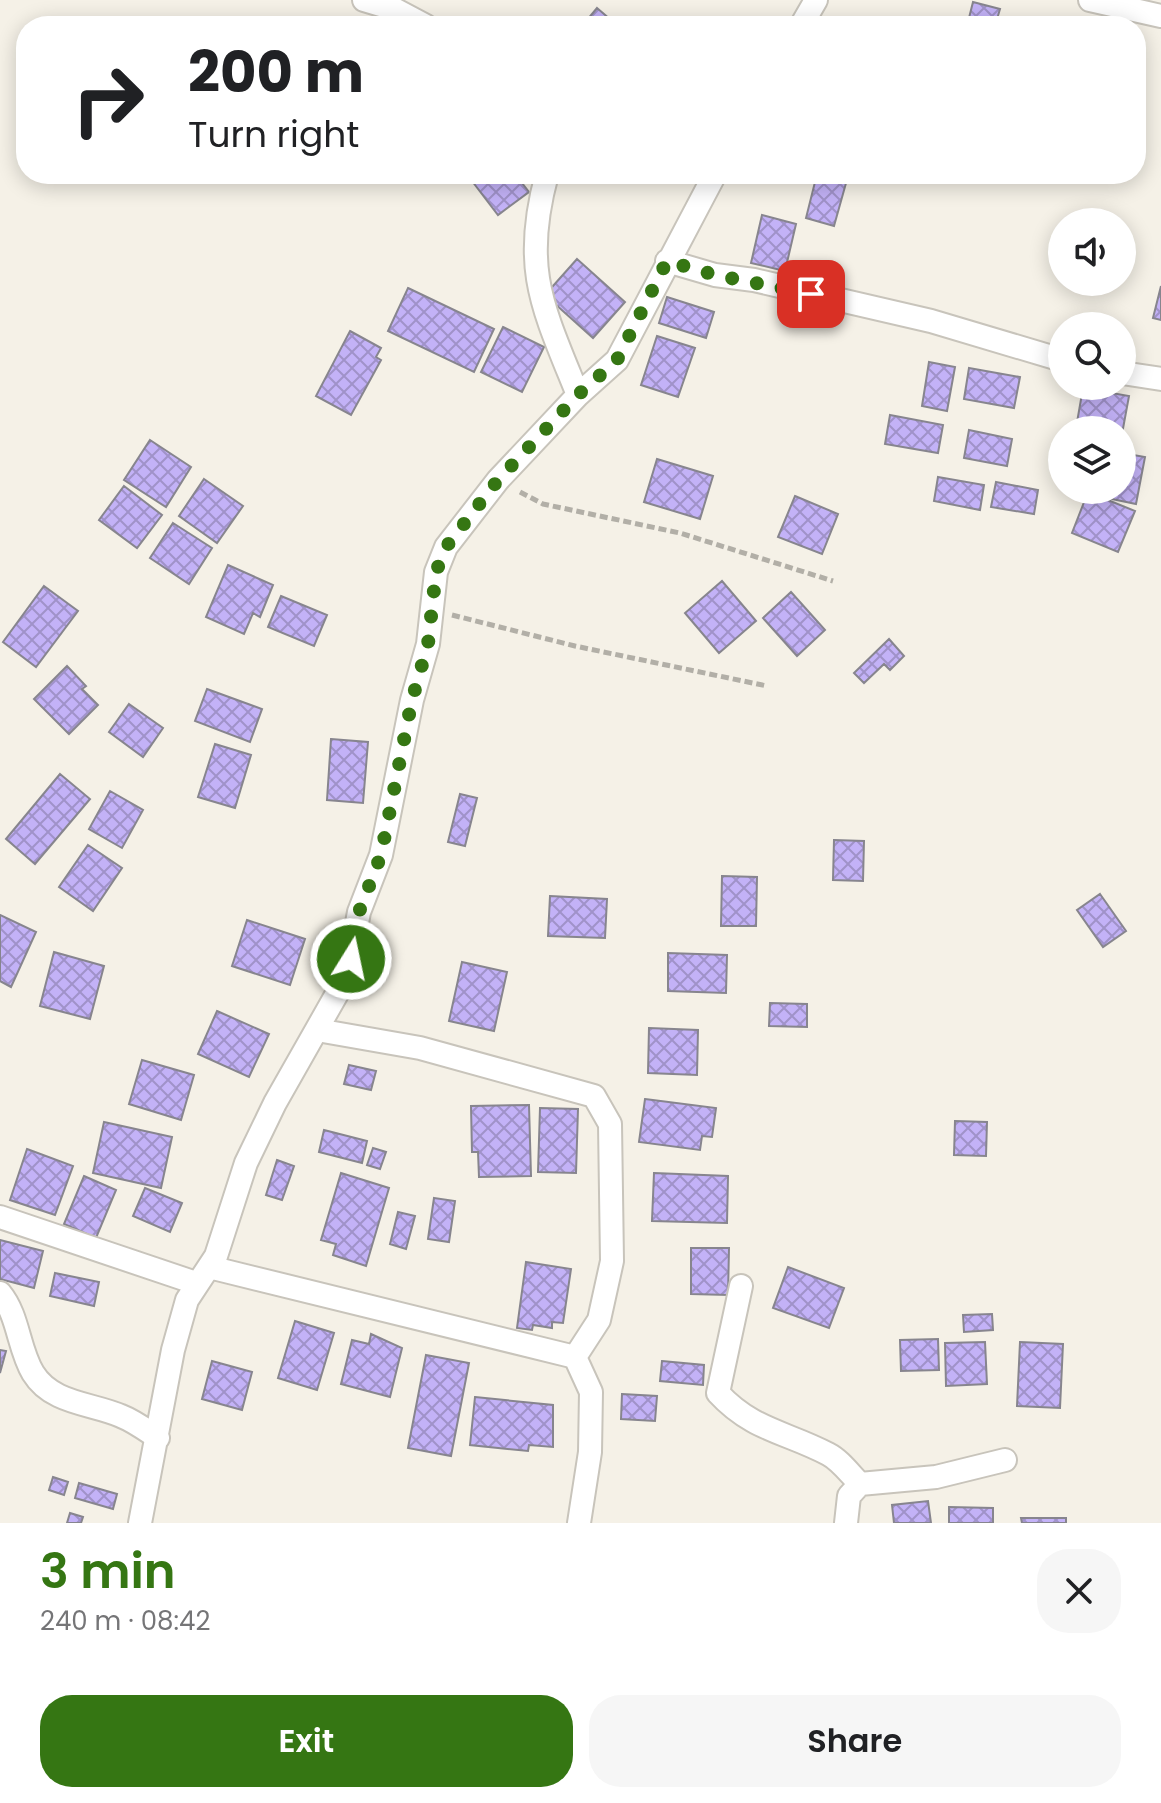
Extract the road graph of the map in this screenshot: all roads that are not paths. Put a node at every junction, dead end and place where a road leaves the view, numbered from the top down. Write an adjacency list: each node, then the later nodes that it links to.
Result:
1 (364, 0): 3 (street)
2 (1090, 0): 4 (street)
3 (407, 16)
4 (1161, 16)
5 (544, 184): 11 (street)
6 (709, 184): 7 (street)
7 (667, 261): 8 (street); 11 (street)
8 (1048, 356)
9 (1136, 375): 10 (street)
10 (1161, 379)
11 (578, 395): 12 (street)
12 (317, 1030): 14 (street); 17 (street)
13 (0, 1217): 14 (street)
14 (202, 1275): 17 (street); 18 (street)
15 (741, 1286): 20 (street)
16 (0, 1293): 18 (street)
17 (575, 1357): 22 (street)
18 (158, 1438): 21 (street)
19 (1005, 1460): 20 (street)
20 (860, 1484): 23 (street)
21 (140, 1523)
22 (579, 1523)
23 (846, 1523)

